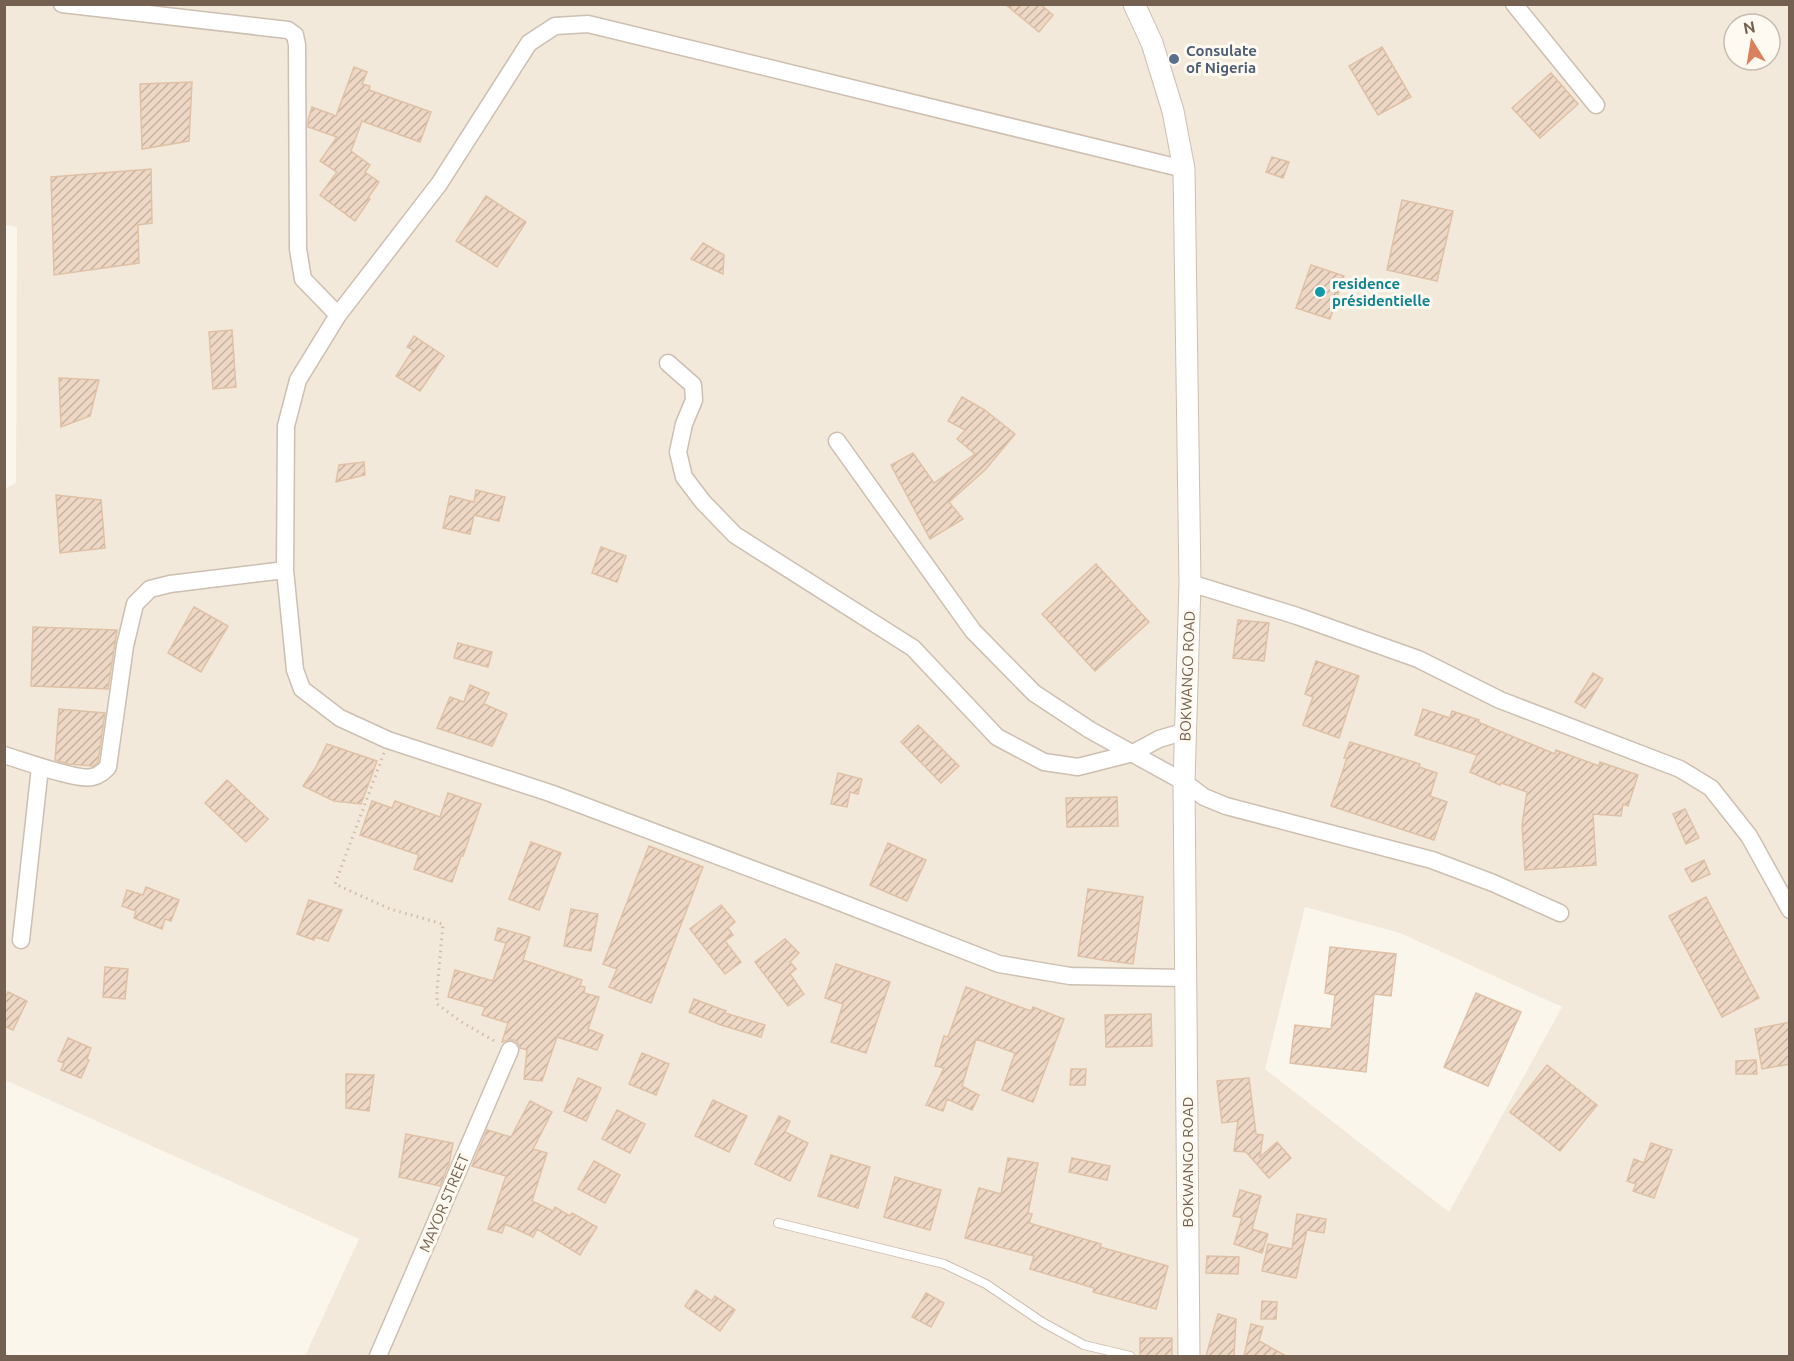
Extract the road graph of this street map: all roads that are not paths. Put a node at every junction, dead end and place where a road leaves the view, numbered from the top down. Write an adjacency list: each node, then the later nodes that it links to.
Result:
1 (62, 4): 6 (street)
2 (1134, 4): 5 (street, BOKWANGO ROAD)
3 (1520, 6): 4 (street)
4 (1596, 105)
5 (1184, 169): 6 (street); 10 (street, BOKWANGO ROAD)
6 (338, 315): 9 (street)
7 (668, 363): 12 (street)
8 (837, 441): 12 (street)
9 (285, 570): 14 (street); 19 (street)
10 (1190, 583): 11 (street, BOKWANGO ROAD); 16 (street)
11 (1186, 731): 12 (street); 15 (street, BOKWANGO ROAD)
12 (1133, 753): 15 (street)
13 (4, 755): 14 (street)
14 (40, 767): 18 (street)
15 (1184, 782): 17 (street); 19 (street, BOKWANGO ROAD)
16 (1790, 910)
17 (1560, 913)
18 (21, 940)
19 (1186, 978): 24 (street, BOKWANGO ROAD)
20 (510, 1050): 22 (street, MAYOR STREET)
21 (778, 1223): 23 (lane)
22 (378, 1356)
23 (1130, 1356)
24 (1189, 1356)

